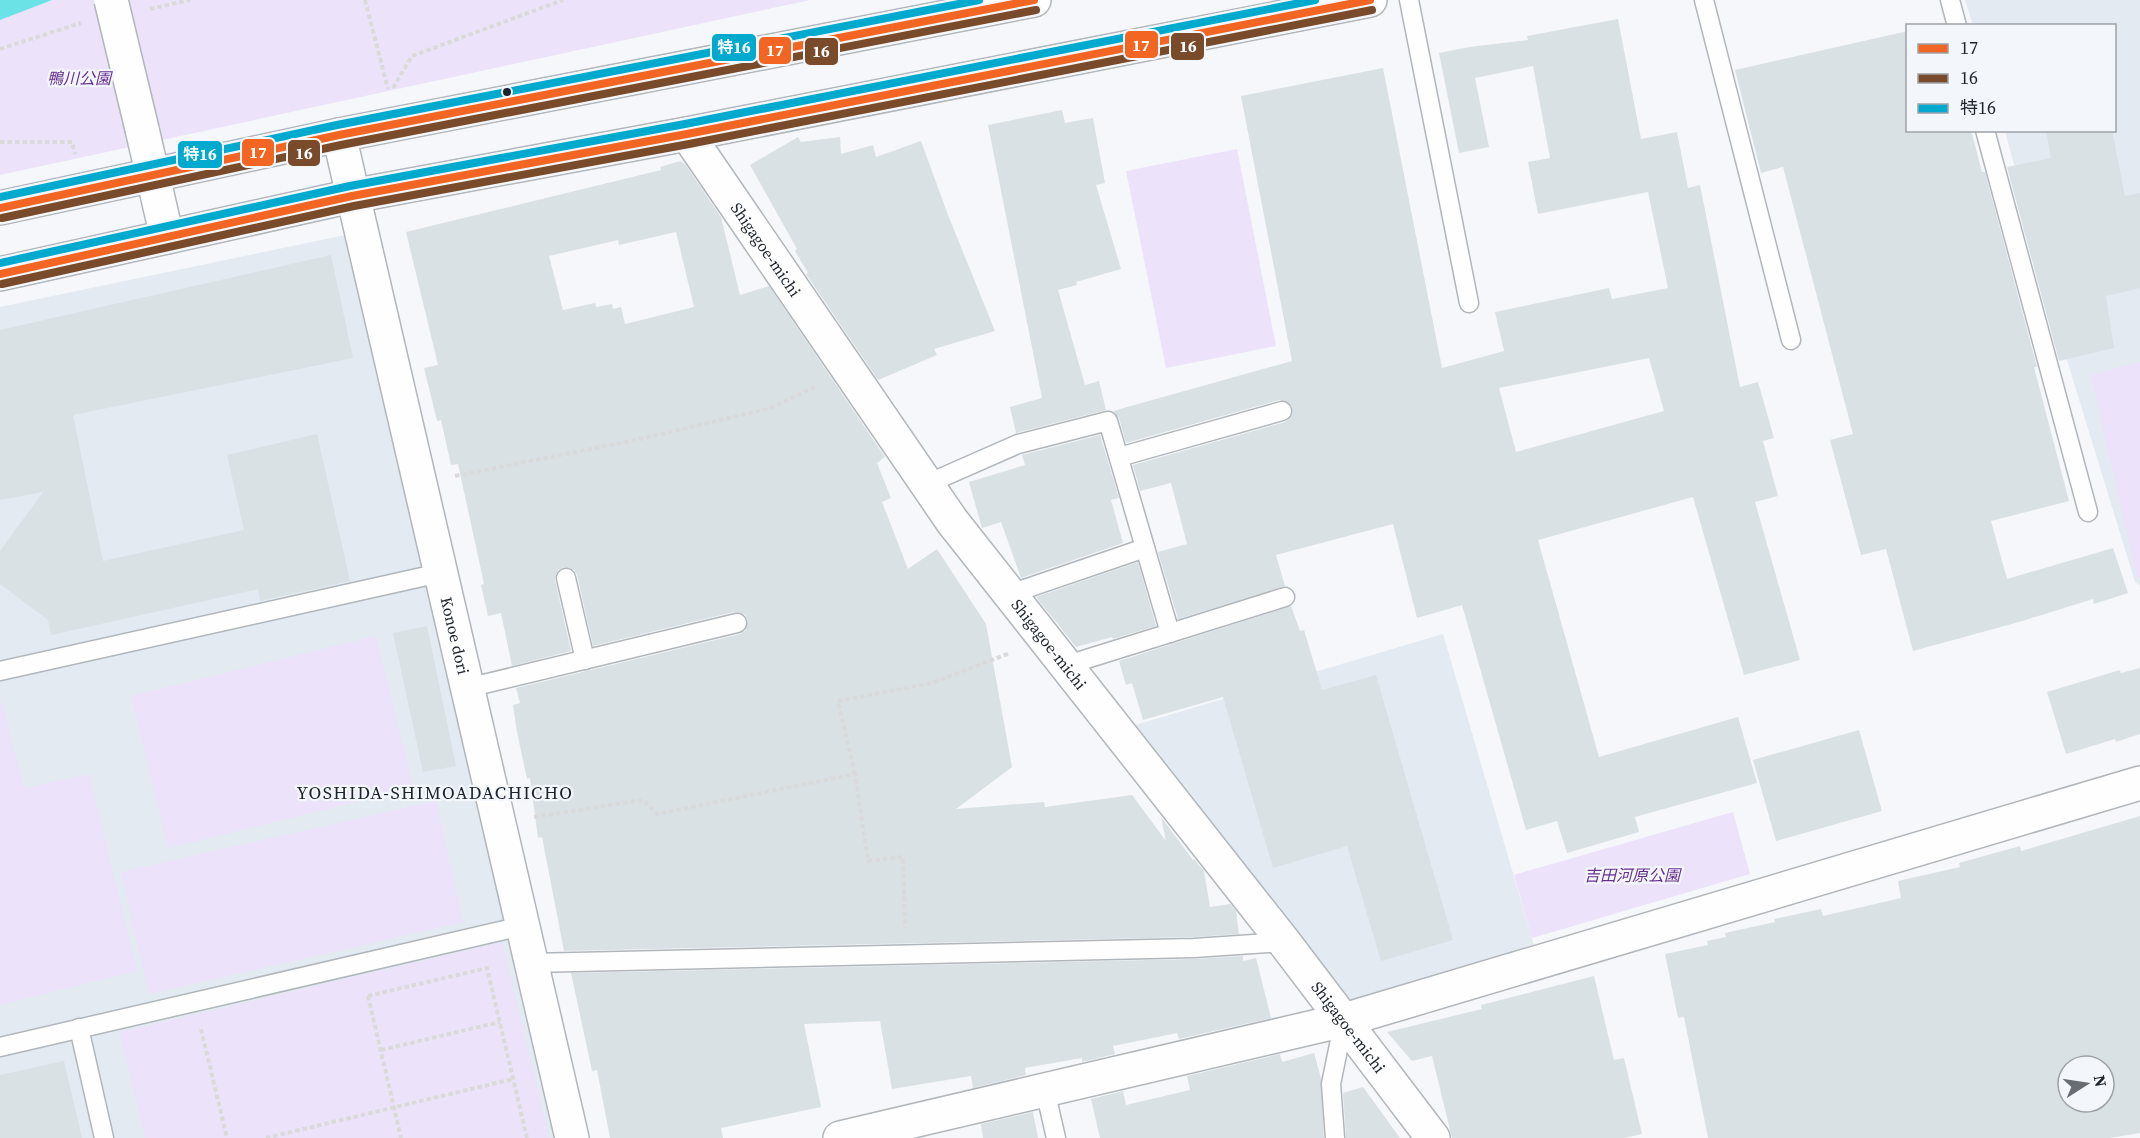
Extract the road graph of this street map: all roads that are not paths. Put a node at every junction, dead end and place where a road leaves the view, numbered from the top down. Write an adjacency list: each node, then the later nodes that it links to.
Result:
1 (111, 0): 11 (street, bridge)
2 (1034, 0): 10 (street)
3 (1370, 0): 9 (street)
4 (1409, 0): 16 (lane)
5 (1704, 0): 17 (lane)
6 (1950, 0): 7 (lane)
7 (1956, 24)
8 (1986, 132): 21 (lane)
9 (687, 134): 12 (street); 20 (street, Shigagoe-michi)
10 (339, 135): 11 (street); 12 (street, Konoe dori)
11 (152, 176): 13 (street); 14 (street)
12 (352, 196): 14 (street); 23 (street, Konoe dori)
13 (0, 208)
14 (167, 237): 15 (street)
15 (0, 274)
16 (1469, 303)
17 (1791, 340)
18 (1282, 411): 19 (lane)
19 (1119, 457): 20 (lane); 22 (lane)
20 (927, 484): 25 (street, Shigagoe-michi)
21 (2088, 512)
22 (1145, 548): 25 (lane); 28 (lane)
23 (440, 573): 31 (lane); 32 (street, Konoe dori)
24 (567, 578): 29 (lane)
25 (1010, 594): 30 (street, Shigagoe-michi)
26 (1285, 597): 28 (lane)
27 (737, 623): 29 (lane)
28 (1170, 633): 30 (lane)
29 (585, 660): 32 (lane)
30 (1067, 665): 35 (street, Shigagoe-michi)
31 (0, 671)
32 (466, 688): 34 (street, Konoe dori)
33 (2140, 783): 37 (street)
34 (522, 926): 36 (street, Konoe dori); 38 (lane)
35 (1284, 942): 36 (lane); 37 (street, Shigagoe-michi)
36 (531, 963): 43 (street, Konoe dori)
37 (1344, 1020): 40 (street); 46 (lane); 47 (street, Shigagoe-michi)
38 (79, 1028): 39 (lane); 42 (lane)
39 (0, 1047)
40 (1045, 1090): 41 (street); 45 (lane)
41 (905, 1131): 44 (street)
42 (104, 1138)
43 (572, 1138)
44 (840, 1138)
45 (1056, 1138)
46 (1335, 1138)
47 (1433, 1138)

